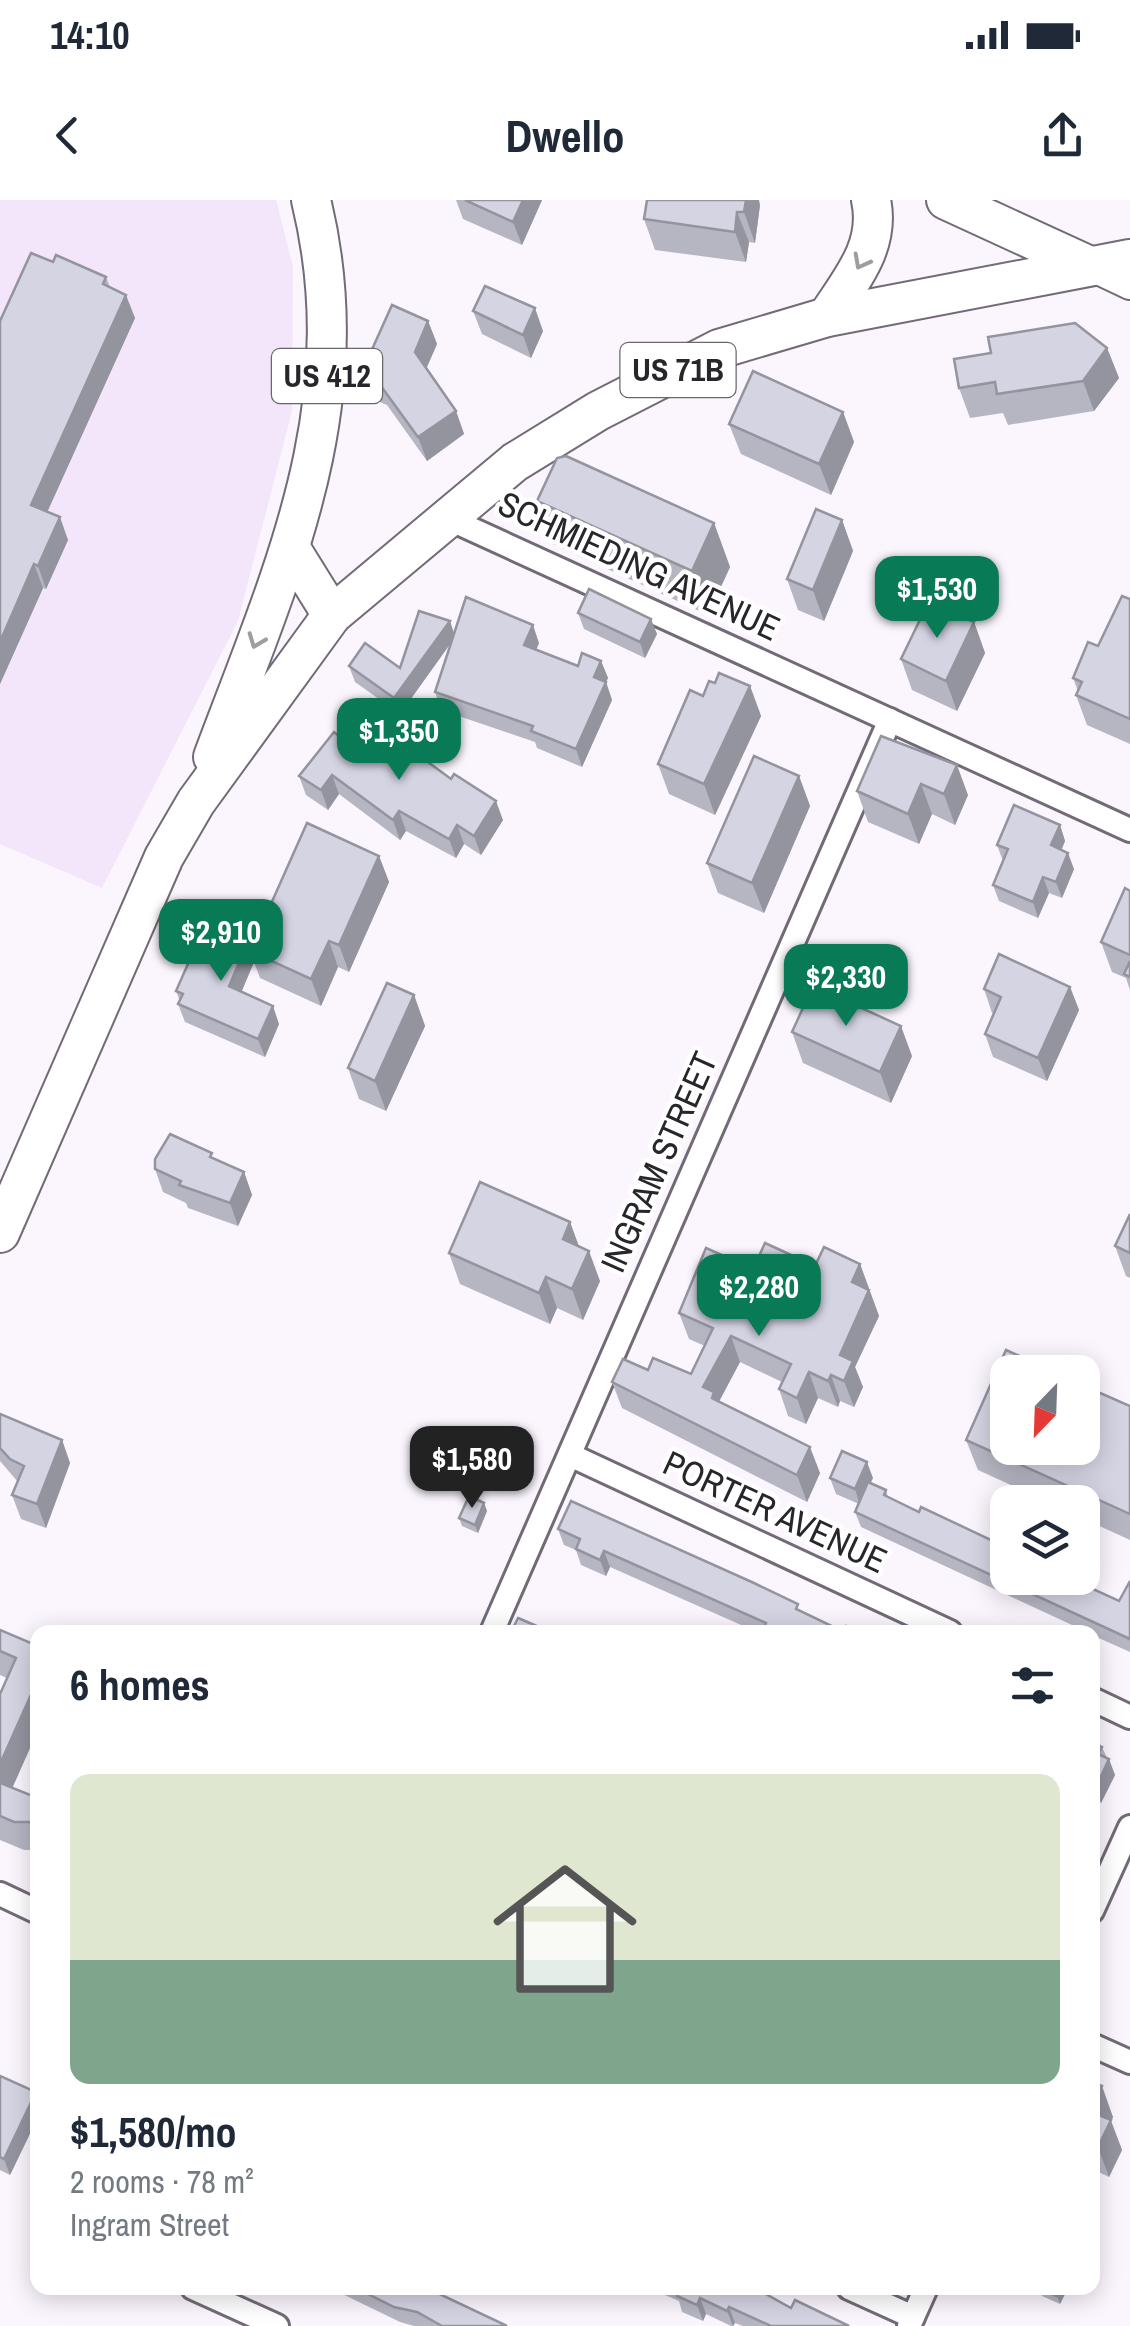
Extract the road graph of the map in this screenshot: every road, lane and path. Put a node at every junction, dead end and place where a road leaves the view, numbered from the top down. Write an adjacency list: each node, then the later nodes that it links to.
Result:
1 (311, 200): 9 (highway, US 412)
2 (870, 200): 7 (highway, one-way to 7)
3 (946, 200): 5 (highway)
4 (1130, 260): 5 (highway, US 71B)
5 (1090, 266): 6 (street); 7 (highway, US 71B)
6 (1130, 286)
7 (827, 316): 8 (highway, US 71B)
8 (445, 517): 10 (highway, US 71B); 11 (street, SCHMIEDING AVENUE)
9 (291, 550): 10 (highway); 12 (highway, US 412, one-way to 12)
10 (332, 615): 12 (highway, US 71B)
11 (890, 720): 13 (street, SCHMIEDING AVENUE); 16 (street, INGRAM STREET)
12 (196, 802): 14 (highway, US 71B)
13 (1130, 830)
14 (10, 1183): 15 (highway, US 71B)
15 (0, 1233)
16 (570, 1455): 17 (street, INGRAM STREET); 18 (street, PORTER AVENUE)
17 (495, 1625)
18 (935, 1625)
19 (1100, 1703): 20 (street)
20 (1130, 1717)
21 (1130, 1827): 22 (street)
22 (1100, 1893)
23 (0, 1894): 24 (street)
24 (30, 1908)
25 (1100, 2049): 26 (street)
26 (1130, 2062)
27 (208, 2295): 31 (street)
28 (862, 2295): 30 (street)
29 (923, 2295): 30 (street)
30 (911, 2322)
31 (277, 2326)

